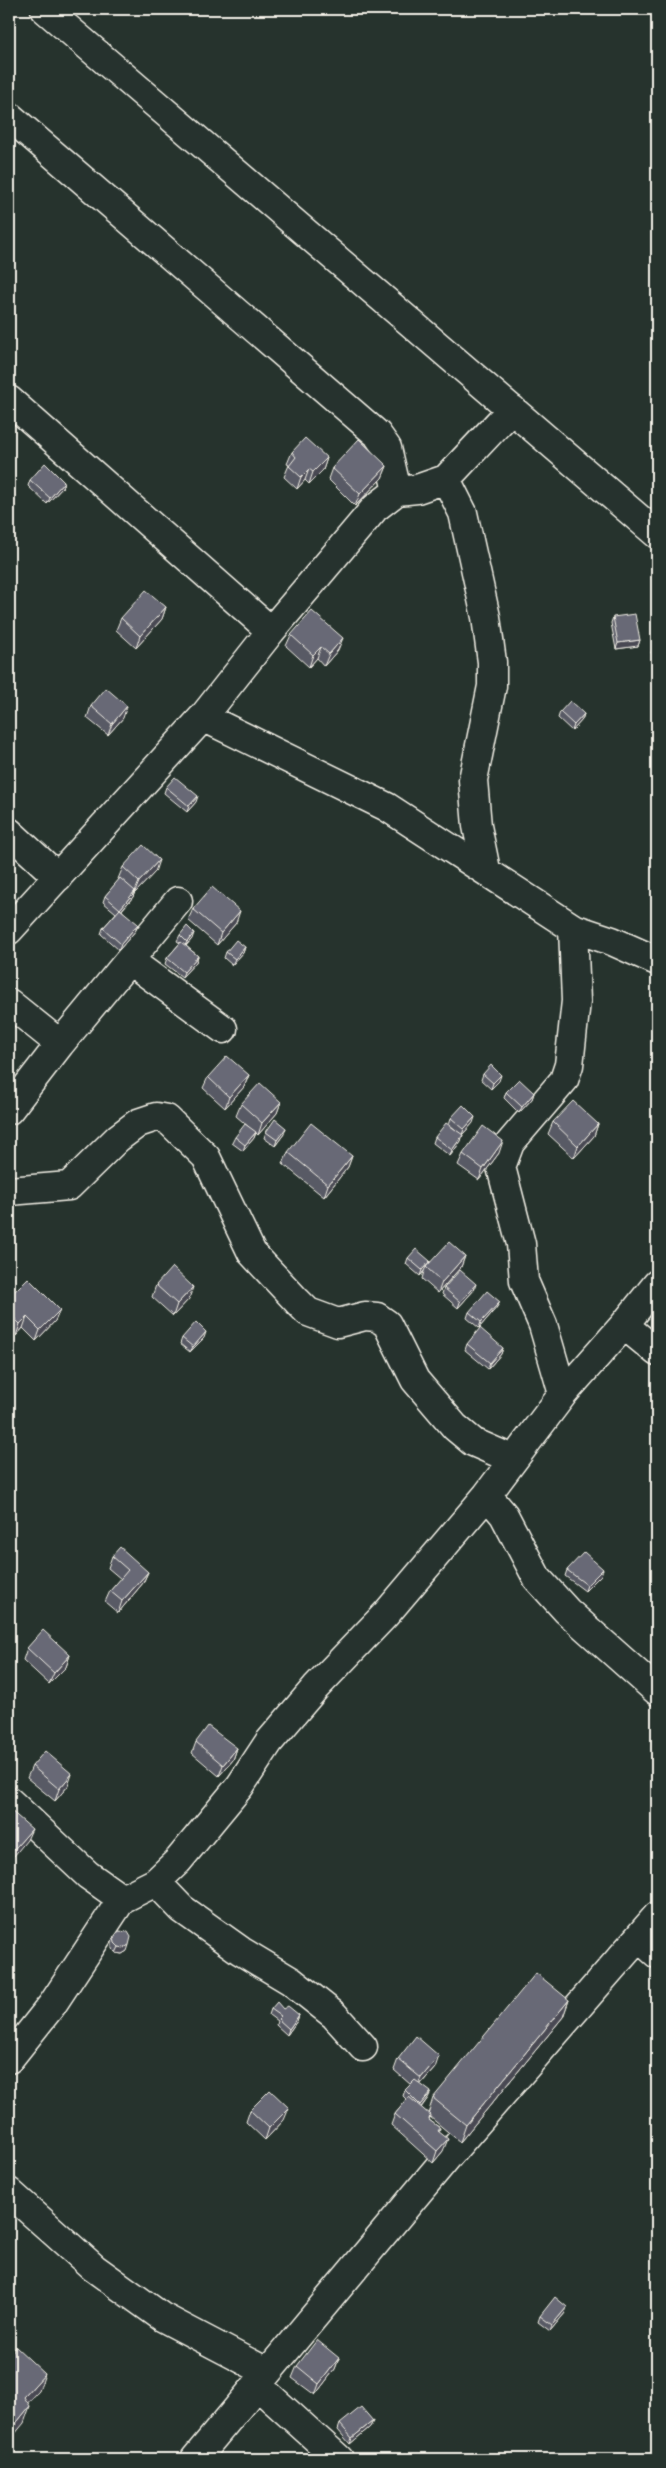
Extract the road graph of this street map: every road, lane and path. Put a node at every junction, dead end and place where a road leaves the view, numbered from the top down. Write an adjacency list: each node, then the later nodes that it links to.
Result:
1 (45, 9): 4 (street)
2 (9, 116): 6 (street)
3 (9, 400): 8 (street)
4 (512, 409): 5 (street); 7 (street)
5 (446, 479): 6 (street); 11 (street)
6 (397, 491): 8 (street)
7 (657, 534)
8 (271, 631): 9 (street)
9 (203, 717): 11 (street); 12 (street)
10 (9, 832): 12 (street)
11 (486, 870): 14 (street)
12 (58, 877): 15 (street)
13 (178, 901): 16 (street)
14 (573, 928): 17 (street); 26 (street)
15 (9, 930)
16 (130, 961): 19 (street); 20 (street)
17 (657, 961)
18 (9, 1003): 20 (street)
19 (223, 1029)
20 (60, 1044): 21 (street)
21 (9, 1110)
22 (9, 1191): 27 (street)
23 (657, 1284): 24 (street)
24 (624, 1325): 25 (street); 26 (street)
25 (657, 1352)
26 (563, 1394): 27 (street)
27 (512, 1460): 28 (street)
28 (487, 1495): 29 (street); 31 (street)
29 (657, 1691)
30 (9, 1801): 32 (street)
31 (156, 1882): 32 (street); 35 (street)
32 (122, 1899): 36 (street)
33 (657, 1916): 34 (street)
34 (648, 1946): 38 (street)
35 (363, 2047)
36 (9, 2059)
37 (9, 2192): 38 (street)
38 (262, 2378): 39 (street); 40 (street)
39 (195, 2459)
40 (339, 2459)

